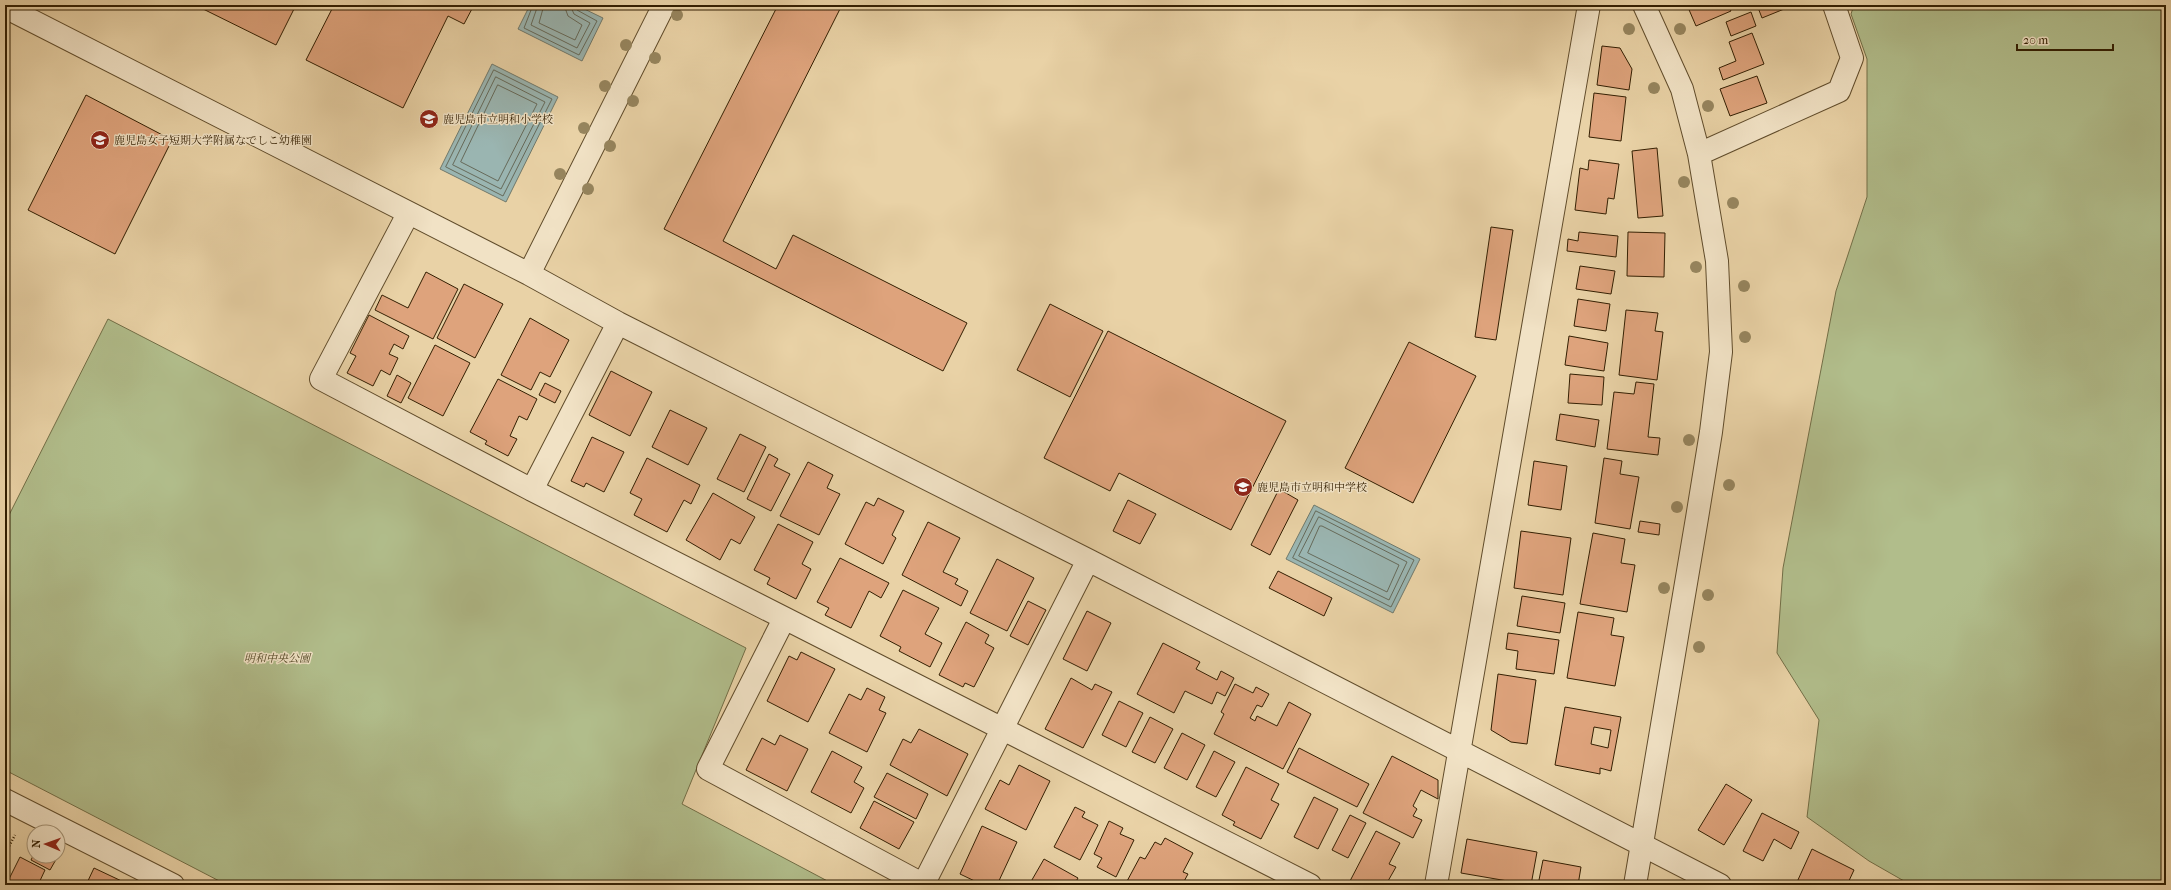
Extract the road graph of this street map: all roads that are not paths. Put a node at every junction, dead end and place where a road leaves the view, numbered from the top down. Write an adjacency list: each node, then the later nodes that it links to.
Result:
1 (664, 5): 8 (street)
2 (1589, 5): 14 (street)
3 (1644, 5): 6 (street)
4 (1834, 5): 6 (street)
5 (5, 7): 7 (street)
6 (1699, 154): 16 (street)
7 (408, 214): 8 (street); 10 (street)
8 (528, 274): 9 (street)
9 (618, 323): 10 (street); 11 (street)
10 (532, 490): 12 (street)
11 (1088, 560): 13 (street); 14 (street)
12 (784, 619): 13 (street); 18 (street)
13 (1002, 729): 18 (street); 19 (street)
14 (1459, 751): 16 (street); 20 (street)
15 (5, 800): 17 (street)
16 (1642, 845): 21 (street); 22 (street)
17 (173, 885)
18 (923, 885)
19 (1310, 885)
20 (1436, 885)
21 (1635, 885)
22 (1720, 885)

